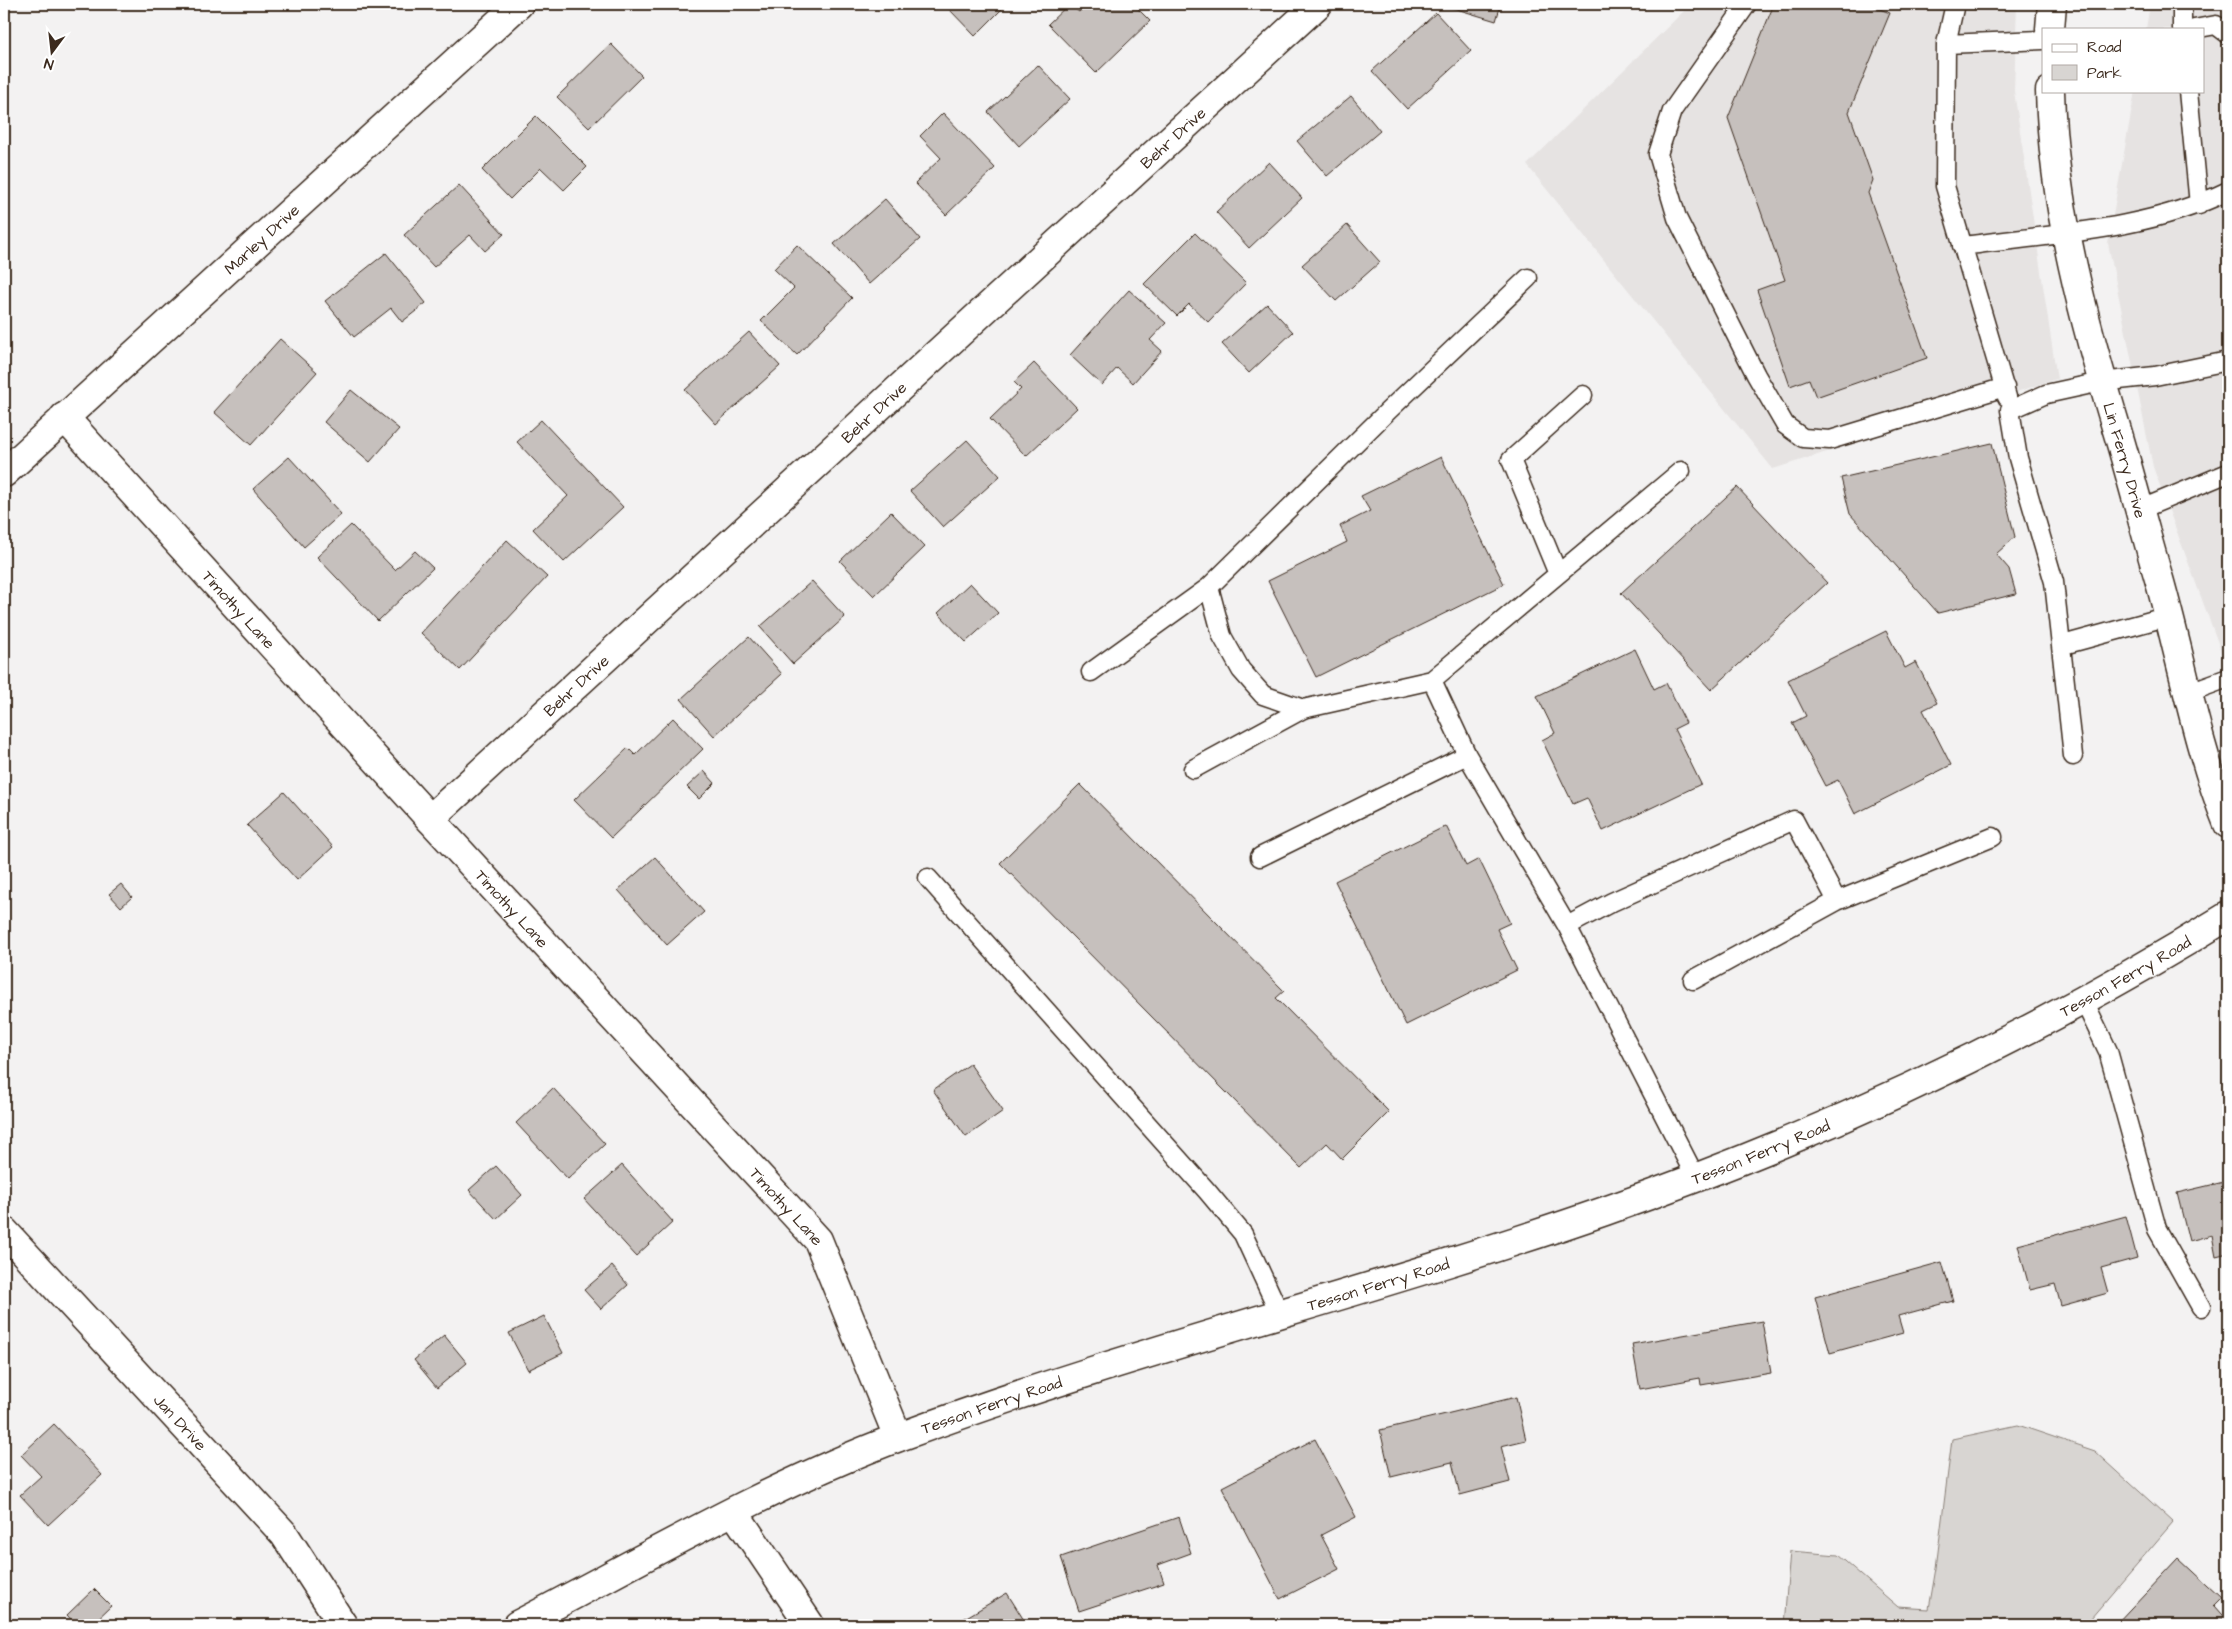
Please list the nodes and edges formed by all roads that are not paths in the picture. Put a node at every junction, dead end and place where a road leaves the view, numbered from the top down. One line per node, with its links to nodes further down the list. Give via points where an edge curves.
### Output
1 (519, 4): 25 (street, Marley Drive)
2 (1318, 4): 42 (street, Behr Drive)
3 (1747, 4): 22 (lane, via 1672,111 1658,154 1676,218 1785,425 1803,438 1830,440)
4 (1955, 4): 12 (lane)
5 (2052, 4): 7 (street)
6 (2182, 4): 8 (lane)
7 (2050, 28)
8 (2182, 28)
9 (2198, 28): 10 (lane, via 2216,24)
10 (2228, 34)
11 (2042, 40): 12 (lane)
12 (1946, 44): 18 (lane, via 1945,186)
13 (2050, 92): 17 (street, Lin Ferry Drive, via 2055,164)
14 (2188, 92): 16 (lane)
15 (2228, 191): 16 (lane)
16 (2199, 205): 17 (lane, via 2126,225)
17 (2067, 232): 18 (lane); 21 (street, Lin Ferry Drive)
18 (1962, 246): 22 (lane)
19 (1528, 278): 31 (lane)
20 (2228, 361): 21 (lane, via 2156,376)
21 (2101, 382): 24 (lane, via 2046,394); 29 (street, Lin Ferry Drive)
22 (2005, 387): 24 (lane)
23 (1583, 395): 30 (lane, via 1511,460)
24 (2010, 410): 33 (lane, via 2018,458 2054,582)
25 (64, 417): 27 (street, Marley Drive); 42 (street, Timothy Lane)
26 (1681, 471): 30 (lane)
27 (4, 473)
28 (2228, 474): 29 (lane)
29 (2139, 510): 32 (street, Lin Ferry Drive)
30 (1558, 574): 36 (lane)
31 (1209, 587): 34 (lane); 38 (lane, via 1222,636 1241,670 1263,695)
32 (2169, 616): 33 (lane); 37 (street, Lin Ferry Drive)
33 (2063, 645): 40 (lane)
34 (1091, 672)
35 (2228, 678): 37 (lane)
36 (1432, 680): 38 (lane); 39 (lane)
37 (2186, 693): 43 (street, Lin Ferry Drive)
38 (1302, 709): 41 (lane)
39 (1467, 755): 45 (lane); 49 (lane)
40 (2073, 756)
41 (1193, 769)
42 (430, 819): 56 (street, Timothy Lane, via 818,1240)
43 (2228, 824)
44 (1993, 837): 47 (lane)
45 (1260, 857)
46 (928, 878): 55 (lane, via 1243,1234)
47 (1837, 901): 49 (lane, via 1794,820 1612,902); 50 (lane)
48 (2228, 916): 51 (street, Tesson Ferry Road)
49 (1567, 926): 52 (lane)
50 (1693, 980)
51 (2083, 999): 52 (street, Tesson Ferry Road, via 1881,1101); 54 (lane, via 2108,1051 2158,1229)
52 (1696, 1178): 55 (street, Tesson Ferry Road, via 1593,1215)
53 (4, 1231): 58 (street, Jan Drive, via 284,1534)
54 (2201, 1306)
55 (1280, 1314): 56 (street, Tesson Ferry Road, via 1005,1399)
56 (898, 1437): 57 (street, Tesson Ferry Road, via 812,1473)
57 (734, 1512): 59 (street, Tesson Ferry Road); 60 (street)
58 (343, 1625)
59 (517, 1625)
60 (810, 1625)

